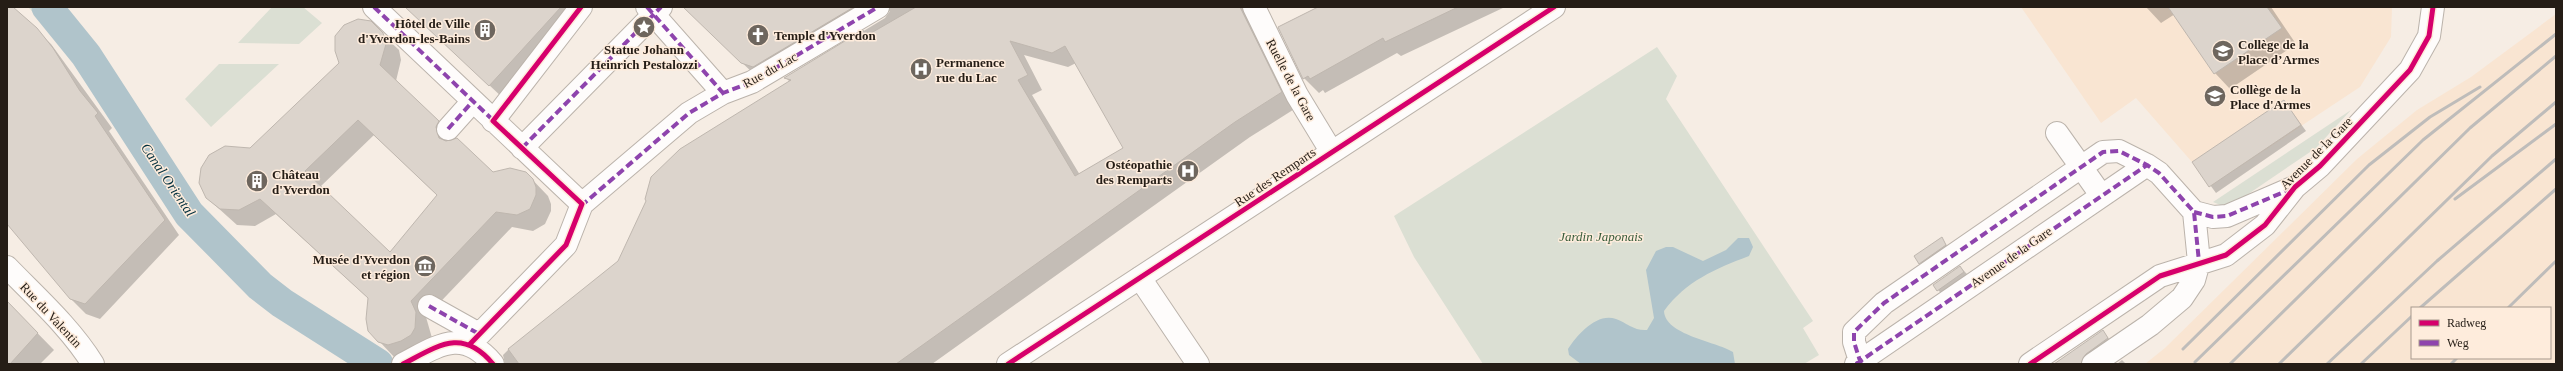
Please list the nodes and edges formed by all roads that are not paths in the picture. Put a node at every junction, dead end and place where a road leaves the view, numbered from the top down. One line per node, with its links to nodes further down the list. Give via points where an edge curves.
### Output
1 (374, 7): 9 (street)
2 (581, 7): 10 (street)
3 (878, 7): 8 (street, Rue du Lac, via 752,82)
4 (1254, 7): 14 (street, Ruelle de la Gare, via 1297,95)
5 (1554, 7): 14 (street, Rue des Remparts)
6 (2433, 7): 17 (street, Avenue de la Gare, via 2429,36 2410,70 2320,166)
7 (654, 10): 8 (street); 13 (street)
8 (723, 93): 19 (street, Rue du Lac, via 689,113)
9 (473, 102): 10 (street); 11 (street)
10 (493, 121): 13 (street)
11 (448, 129)
12 (2057, 133): 16 (street)
13 (522, 148): 19 (street)
14 (1331, 151): 23 (street, Rue des Remparts)
15 (2146, 165): 16 (street, via 2119,151 2103,152); 18 (street, Avenue de la Gare); 20 (street, via 2160,173)
16 (2081, 167): 18 (street); 27 (street, via 1884,303 1854,332)
17 (2295, 187): 20 (street, Avenue de la Gare, via 2227,216 2213,217); 21 (street, Avenue de la Gare, via 2265,225 2247,240 2226,255)
18 (2101, 195): 27 (street, Avenue de la Gare)
19 (582, 204): 25 (street, via 566,245)
20 (2194, 212): 21 (street)
21 (2199, 262): 32 (street, Avenue de la Gare, via 2160,276); 33 (street, via 2194,280 2182,298 2150,325)
22 (7, 267): 28 (street, Rue du Valentin, via 70,332)
23 (1140, 278): 30 (street, Rue des Remparts); 31 (street)
24 (430, 306): 25 (street)
25 (475, 339): 26 (street, via 449,342); 29 (street)
26 (412, 360)
27 (1859, 363)
28 (93, 364)
29 (493, 364)
30 (1008, 364)
31 (1198, 364)
32 (2030, 364)
33 (2093, 364)

